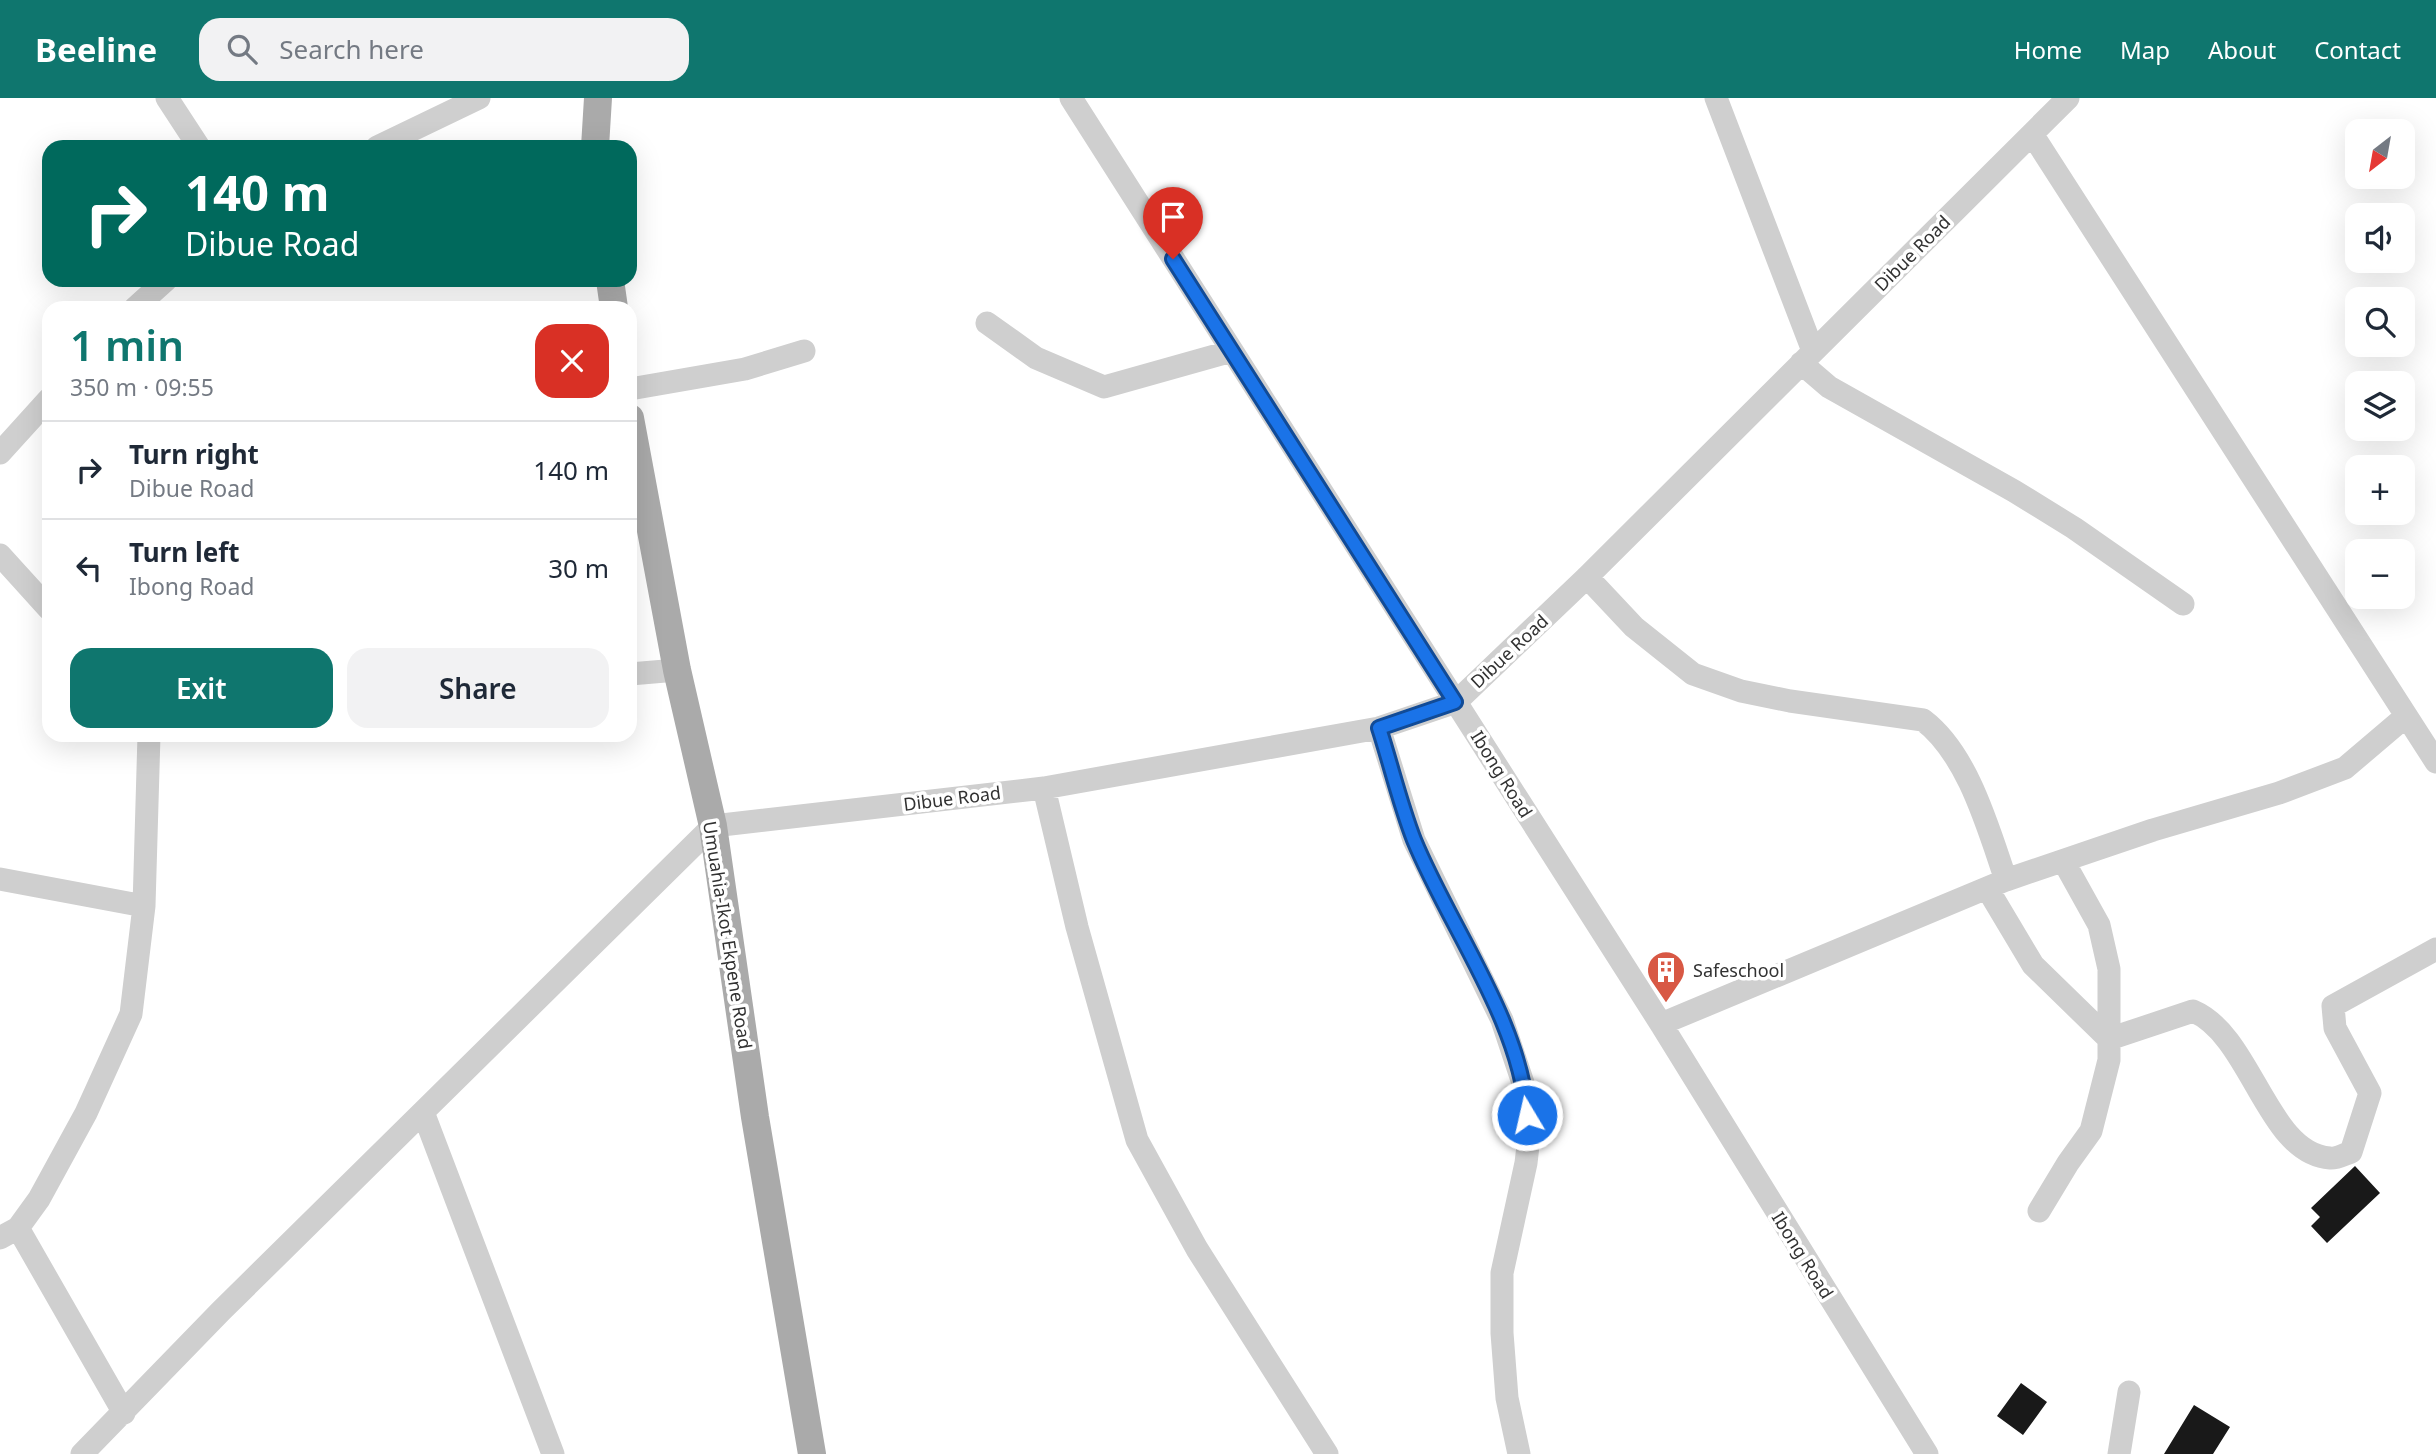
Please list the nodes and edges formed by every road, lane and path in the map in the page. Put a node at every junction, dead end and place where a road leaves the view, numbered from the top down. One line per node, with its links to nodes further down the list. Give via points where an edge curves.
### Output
1 (167, 98): 8 (street)
2 (479, 98): 9 (street)
3 (598, 98): 10 (main road)
4 (1070, 98): 15 (street, Ibong Road)
5 (1716, 98): 16 (street)
6 (2066, 99): 7 (street, Dibue Road)
7 (2032, 134): 16 (street, Dibue Road); 28 (street)
8 (194, 140)
9 (392, 140)
10 (595, 140)
11 (156, 287): 12 (street)
12 (142, 301)
13 (987, 323): 15 (street, via 1036,358 1104,387)
14 (804, 351): 17 (street, via 746,369)
15 (1232, 351): 27 (street, Ibong Road)
16 (1807, 357): 22 (street, Dibue Road); 24 (street, via 1829,387 2014,491)
17 (637, 388)
18 (42, 407): 19 (street)
19 (0, 453)
20 (637, 456): 25 (main road, Umuahia-Ikot Ekpene Road)
21 (0, 555): 23 (street)
22 (1587, 578): 27 (street, Dibue Road); 36 (street, via 1634,627 1693,674 1741,691 1790,701 1923,720 1955,756 1982,811)
23 (42, 601)
24 (2183, 604)
25 (677, 670): 26 (street); 33 (main road, Umuahia-Ikot Ekpene Road)
26 (637, 673)
27 (1455, 702): 29 (street, Dibue Road); 39 (street, Ibong Road)
28 (2405, 717): 31 (street); 34 (street, via 2345,768)
29 (1379, 728): 32 (street, Dibue Road); 50 (street, via 1414,840 1502,1020 1526,1092 1526,1163 1502,1272 1507,1398)
30 (149, 742): 37 (street)
31 (2432, 749)
32 (1044, 788): 33 (street, Dibue Road); 49 (street, via 1077,927 1137,1140 1198,1249)
33 (713, 826): 41 (street); 48 (main road, Umuahia-Ikot Ekpene Road, via 755,1117)
34 (2064, 862): 36 (street); 40 (street, via 2099,925 2109,969)
35 (0, 879): 37 (street)
36 (1996, 884): 39 (street); 40 (street, via 2033,965)
37 (144, 906): 43 (street, via 131,1014 86,1113 39,1199)
38 (2436, 949): 40 (street, via 2333,1006 2335,1028 2370,1093 2351,1152 2331,1158 2309,1152 2284,1132 2239,1055 2204,1016 2193,1011)
39 (1661, 1024): 51 (street, Ibong Road)
40 (2109, 1039): 42 (street, via 2109,1060 2091,1131)
41 (424, 1112): 45 (street); 47 (street)
42 (2039, 1211)
43 (9, 1233): 45 (street)
44 (2129, 1392): 52 (street)
45 (124, 1413): 46 (street)
46 (82, 1454)
47 (553, 1454)
48 (812, 1454)
49 (1327, 1454)
50 (1518, 1454)
51 (1927, 1454)
52 (2119, 1454)

